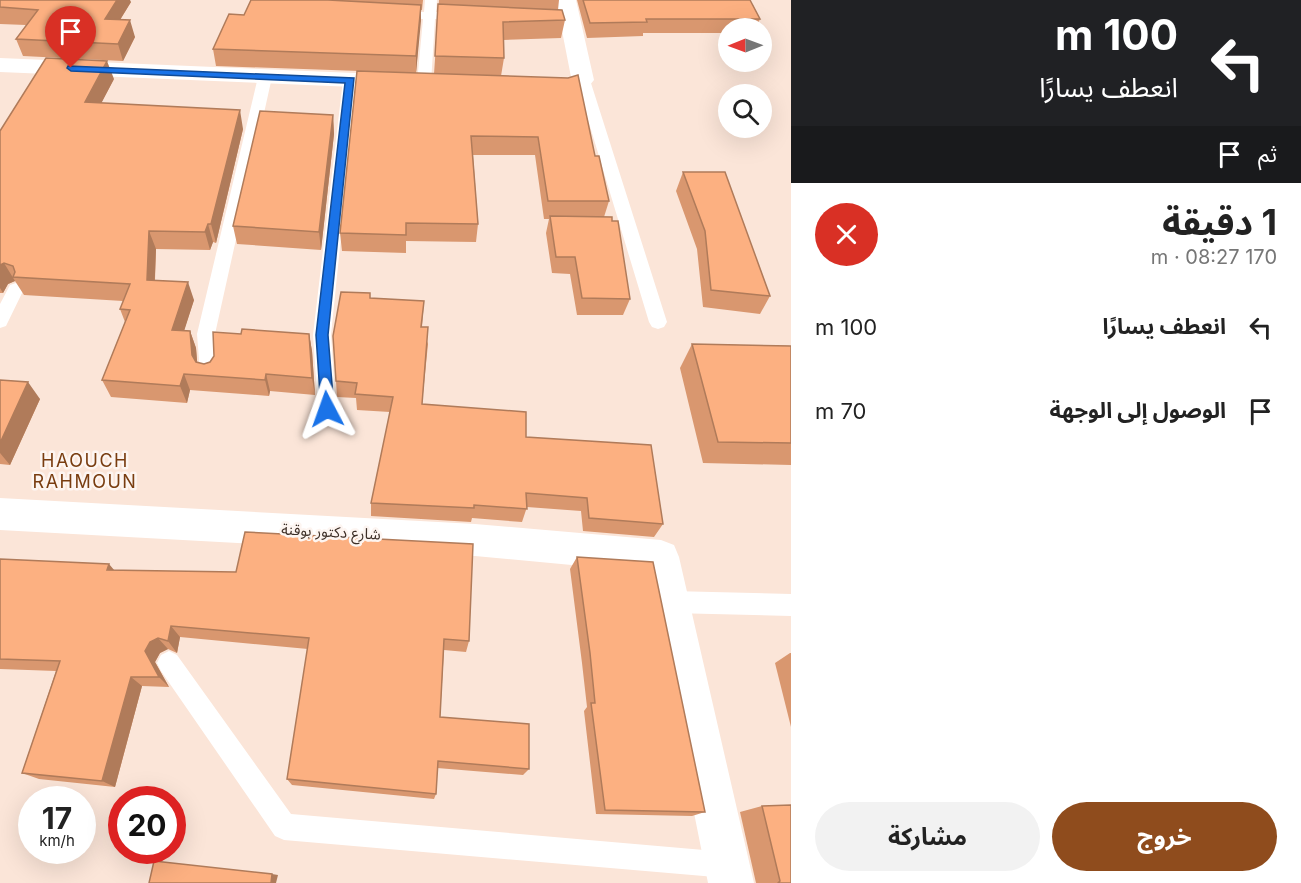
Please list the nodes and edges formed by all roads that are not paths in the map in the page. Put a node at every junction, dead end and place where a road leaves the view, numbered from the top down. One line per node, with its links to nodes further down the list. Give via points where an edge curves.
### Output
1 (431, 0): 4 (lane)
2 (566, 0): 9 (street, via 564,22)
3 (384, 14): 4 (lane)
4 (428, 15): 5 (lane); 10 (lane)
5 (475, 18)
6 (0, 65): 7 (street)
7 (265, 77): 8 (street); 18 (lane, via 206,334)
8 (350, 80): 10 (street); 19 (lane, via 322,335)
9 (583, 81): 12 (street, via 564,87); 14 (lane)
10 (424, 83): 11 (street)
11 (447, 83)
12 (517, 86)
13 (608, 227): 14 (lane)
14 (628, 227): 17 (lane)
15 (16, 288): 16 (lane)
16 (0, 321)
17 (658, 322)
18 (209, 372)
19 (327, 409)
20 (0, 514): 21 (street, شارع دكتور بوقنة, via 476,540 661,557)
21 (671, 603): 22 (lane); 24 (street)
22 (791, 605)
23 (169, 663): 24 (lane, via 284,827)
24 (729, 874)

